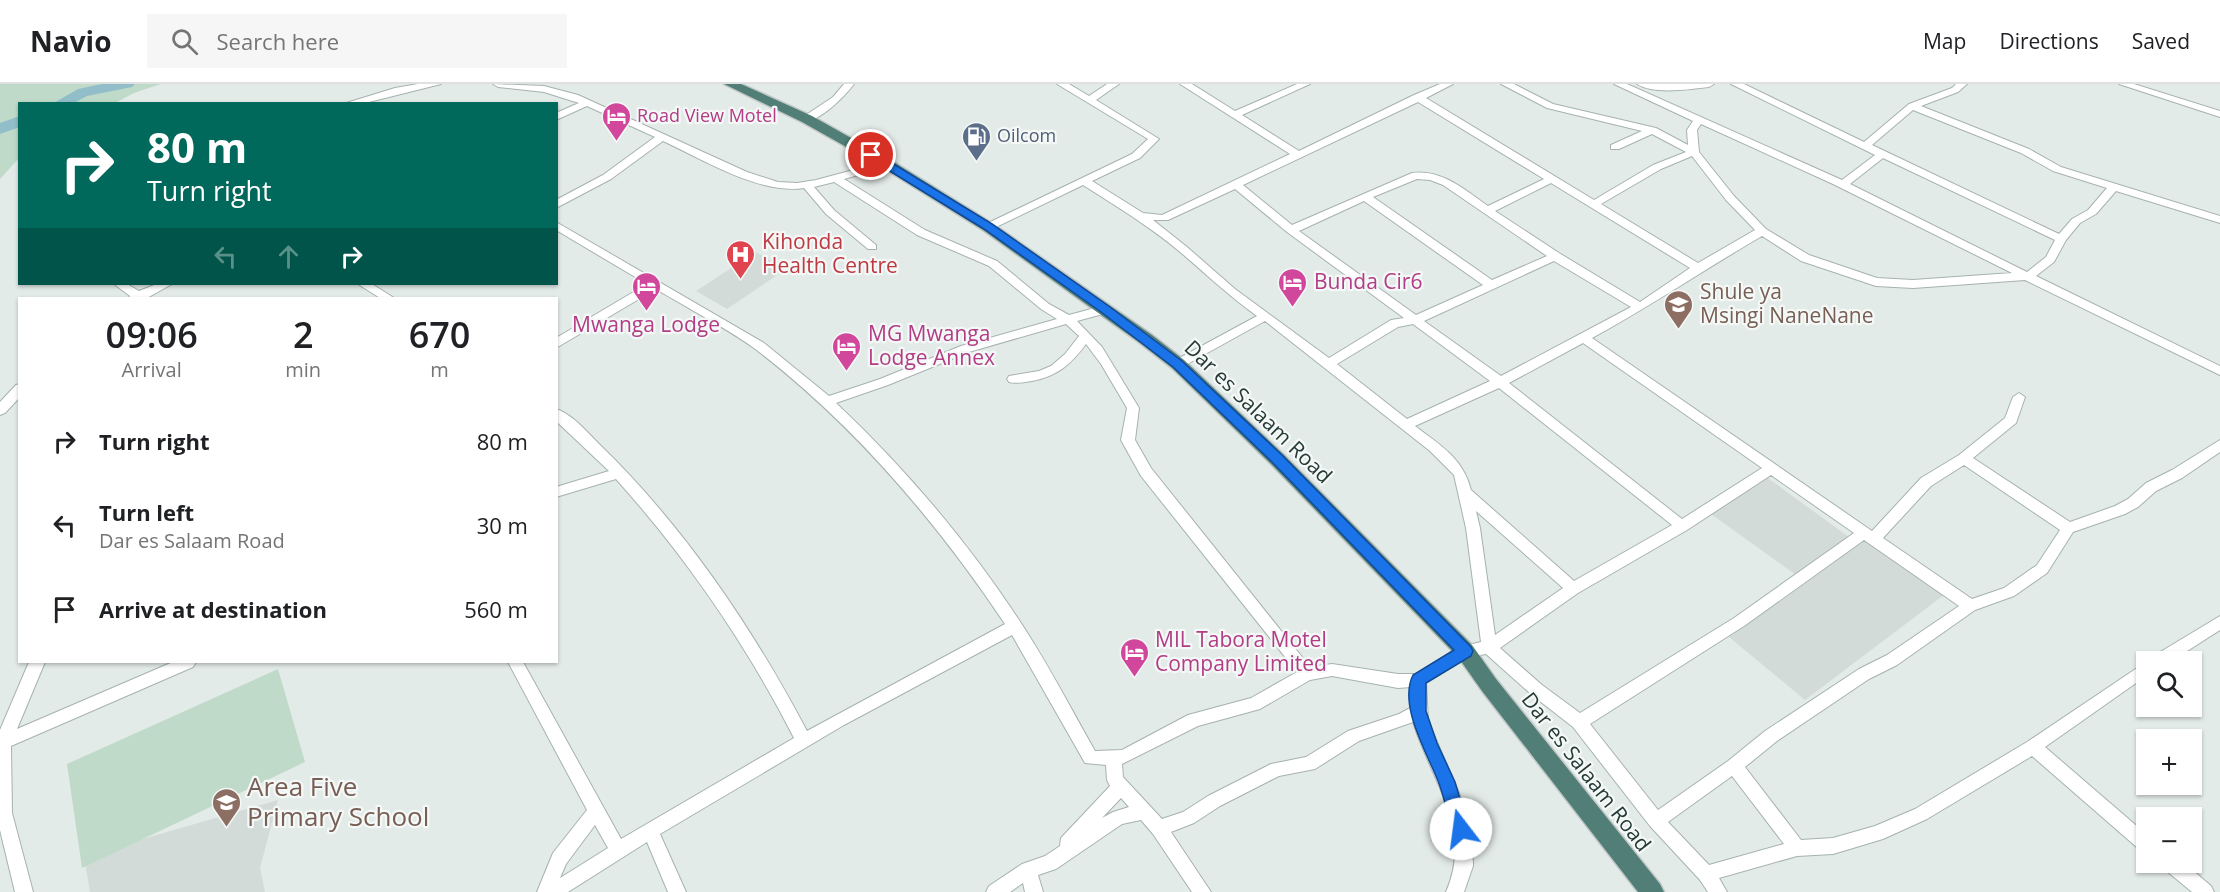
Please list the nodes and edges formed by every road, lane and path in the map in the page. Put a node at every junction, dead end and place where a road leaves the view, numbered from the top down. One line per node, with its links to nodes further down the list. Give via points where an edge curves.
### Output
1 (436, 84): 19 (street)
2 (498, 84): 20 (street, via 544,88)
3 (730, 84): 25 (highway, Dar es Salaam Road)
4 (849, 84): 25 (street, via 841,95)
5 (1062, 84): 18 (street)
6 (1114, 84): 18 (street)
7 (1185, 84): 23 (street)
8 (1305, 84): 23 (street)
9 (1448, 84): 17 (street)
10 (1506, 84): 27 (street, via 1550,106)
11 (1619, 84): 26 (street)
12 (1642, 84): 13 (street, via 1671,88)
13 (1709, 84)
14 (1736, 84): 29 (street)
15 (1962, 84): 21 (street)
16 (2124, 84): 22 (street)
17 (1417, 97): 32 (street); 35 (street)
18 (1090, 100): 37 (street, via 1154,139 1136,156)
19 (355, 102)
20 (588, 102): 24 (street); 28 (street)
21 (1912, 106): 29 (street); 41 (street, via 2025,151 2057,169)
22 (2220, 114)
23 (1235, 115): 32 (street)
24 (558, 116)
25 (807, 119): 34 (highway, Dar es Salaam Road)
26 (1699, 120): 31 (street, via 1692,130); 40 (street)
27 (1652, 130): 30 (street); 31 (street)
28 (663, 136): 39 (street, via 760,180 783,186); 43 (street, via 607,177)
29 (1865, 146): 33 (street)
30 (1615, 147)
31 (1694, 152): 44 (street, via 1657,167); 51 (street)
32 (1297, 154): 38 (street)
33 (1882, 154): 40 (street); 52 (street)
34 (887, 164): 36 (street); 49 (highway, Dar es Salaam Road)
35 (1553, 178): 44 (street); 45 (street)
36 (837, 179): 39 (street); 68 (street, via 935,240 1002,269 1043,305)
37 (1084, 181): 46 (street); 49 (street)
38 (1235, 183): 46 (street, via 1164,218); 50 (street)
39 (807, 185): 53 (street, via 830,212)
40 (1842, 185): 56 (street)
41 (2113, 188): 47 (street); 52 (street)
42 (1366, 197): 45 (street, via 1406,178 1430,175); 50 (street); 61 (street)
43 (558, 204)
44 (1594, 204): 55 (street)
45 (1488, 210): 54 (street)
46 (1141, 216): 67 (street, via 1231,292)
47 (2220, 219)
48 (558, 226): 57 (street)
49 (988, 227): 66 (highway, Dar es Salaam Road)
50 (1291, 230): 69 (street)
51 (1762, 231): 55 (street); 56 (street, via 1805,258 1876,282 1913,285)
52 (2061, 239): 56 (street, via 2050,259)
53 (872, 247)
54 (1555, 256): 61 (street); 65 (street)
55 (1698, 268): 65 (street)
56 (2029, 276): 75 (street)
57 (656, 284): 72 (street); 80 (street, via 760,346)
58 (121, 285): 62 (street)
59 (164, 285): 63 (street)
60 (366, 285): 64 (street)
61 (1491, 285): 69 (street)
62 (137, 297)
63 (140, 297)
64 (385, 297)
65 (1640, 307): 71 (street)
66 (1106, 309): 68 (street); 74 (highway, Dar es Salaam Road)
67 (1266, 316): 73 (street); 74 (street)
68 (1068, 320): 70 (street); 80 (street, via 965,349)
69 (1416, 320): 73 (street, via 1395,323); 77 (street)
70 (1085, 336): 76 (street, via 1053,372); 103 (street, via 1107,361 1133,408 1128,440 1146,472)
71 (1583, 337): 77 (street); 86 (street)
72 (558, 343)
73 (1328, 363): 83 (street)
74 (1178, 364): 98 (highway, Dar es Salaam Road)
75 (2220, 371)
76 (1013, 379)
77 (1500, 382): 83 (street); 90 (street)
78 (17, 395): 81 (street)
79 (2019, 397): 85 (street, via 2011,420)
80 (827, 401): 96 (street, via 927,506)
81 (0, 410)
82 (558, 415): 87 (street)
83 (1405, 425): 89 (street, via 1453,465)
84 (2220, 446): 91 (street, via 2151,487 2133,503)
85 (1964, 458): 91 (street); 92 (street, via 1926,482)
86 (1770, 469): 90 (street); 92 (street)
87 (619, 473): 88 (street); 108 (street, via 731,614 778,689)
88 (558, 491)
89 (1466, 494): 93 (street); 97 (street)
90 (1682, 526): 93 (street)
91 (2068, 528): 94 (street, via 2043,569 2009,592)
92 (1870, 535): 94 (street); 107 (street)
93 (1573, 589): 97 (street)
94 (1970, 606): 112 (street, via 1772,736)
95 (2220, 622): 99 (street)
96 (1015, 626): 108 (street); 111 (street, via 1091,758)
97 (1490, 647): 98 (street); 107 (street)
98 (1465, 651): 105 (street); 135 (highway, Dar es Salaam Road)
99 (2174, 651)
100 (38, 663): 109 (street)
101 (186, 663): 109 (street)
102 (516, 663): 114 (street)
103 (1307, 674): 105 (street, via 1332,670 1398,681); 111 (street, via 1255,704 1194,720 1124,758)
104 (2136, 675): 110 (street)
105 (1418, 680): 106 (street)
106 (1418, 711): 118 (street, via 1353,736 1309,764 1277,770 1188,818); 134 (street, via 1458,815 1463,869)
107 (1579, 722): 117 (street)
108 (804, 741): 119 (street)
109 (3, 742): 116 (street)
110 (2033, 747): 120 (street); 121 (street, via 1898,825 1833,846)
111 (1113, 758): 113 (street, via 1114,780)
112 (1734, 766): 117 (street); 121 (street)
113 (1120, 787): 115 (street); 123 (street)
114 (596, 811): 122 (street); 128 (street, via 559,859)
115 (1143, 812): 118 (street); 123 (street, via 1119,818 1095,831)
116 (2, 814): 127 (street)
117 (1656, 821): 126 (street)
118 (1159, 828): 133 (street)
119 (650, 831): 122 (street); 130 (street)
120 (2136, 835)
121 (1797, 848): 126 (street)
122 (618, 850): 129 (street)
123 (1050, 863): 124 (street)
124 (1028, 870): 131 (street); 132 (street)
125 (2182, 873): 137 (street)
126 (1706, 874): 136 (street)
127 (24, 892)
128 (546, 892)
129 (554, 892)
130 (677, 892)
131 (995, 892)
132 (1034, 892)
133 (1202, 892)
134 (1455, 892)
135 (1652, 892)
136 (1718, 892)
137 (2205, 892)

